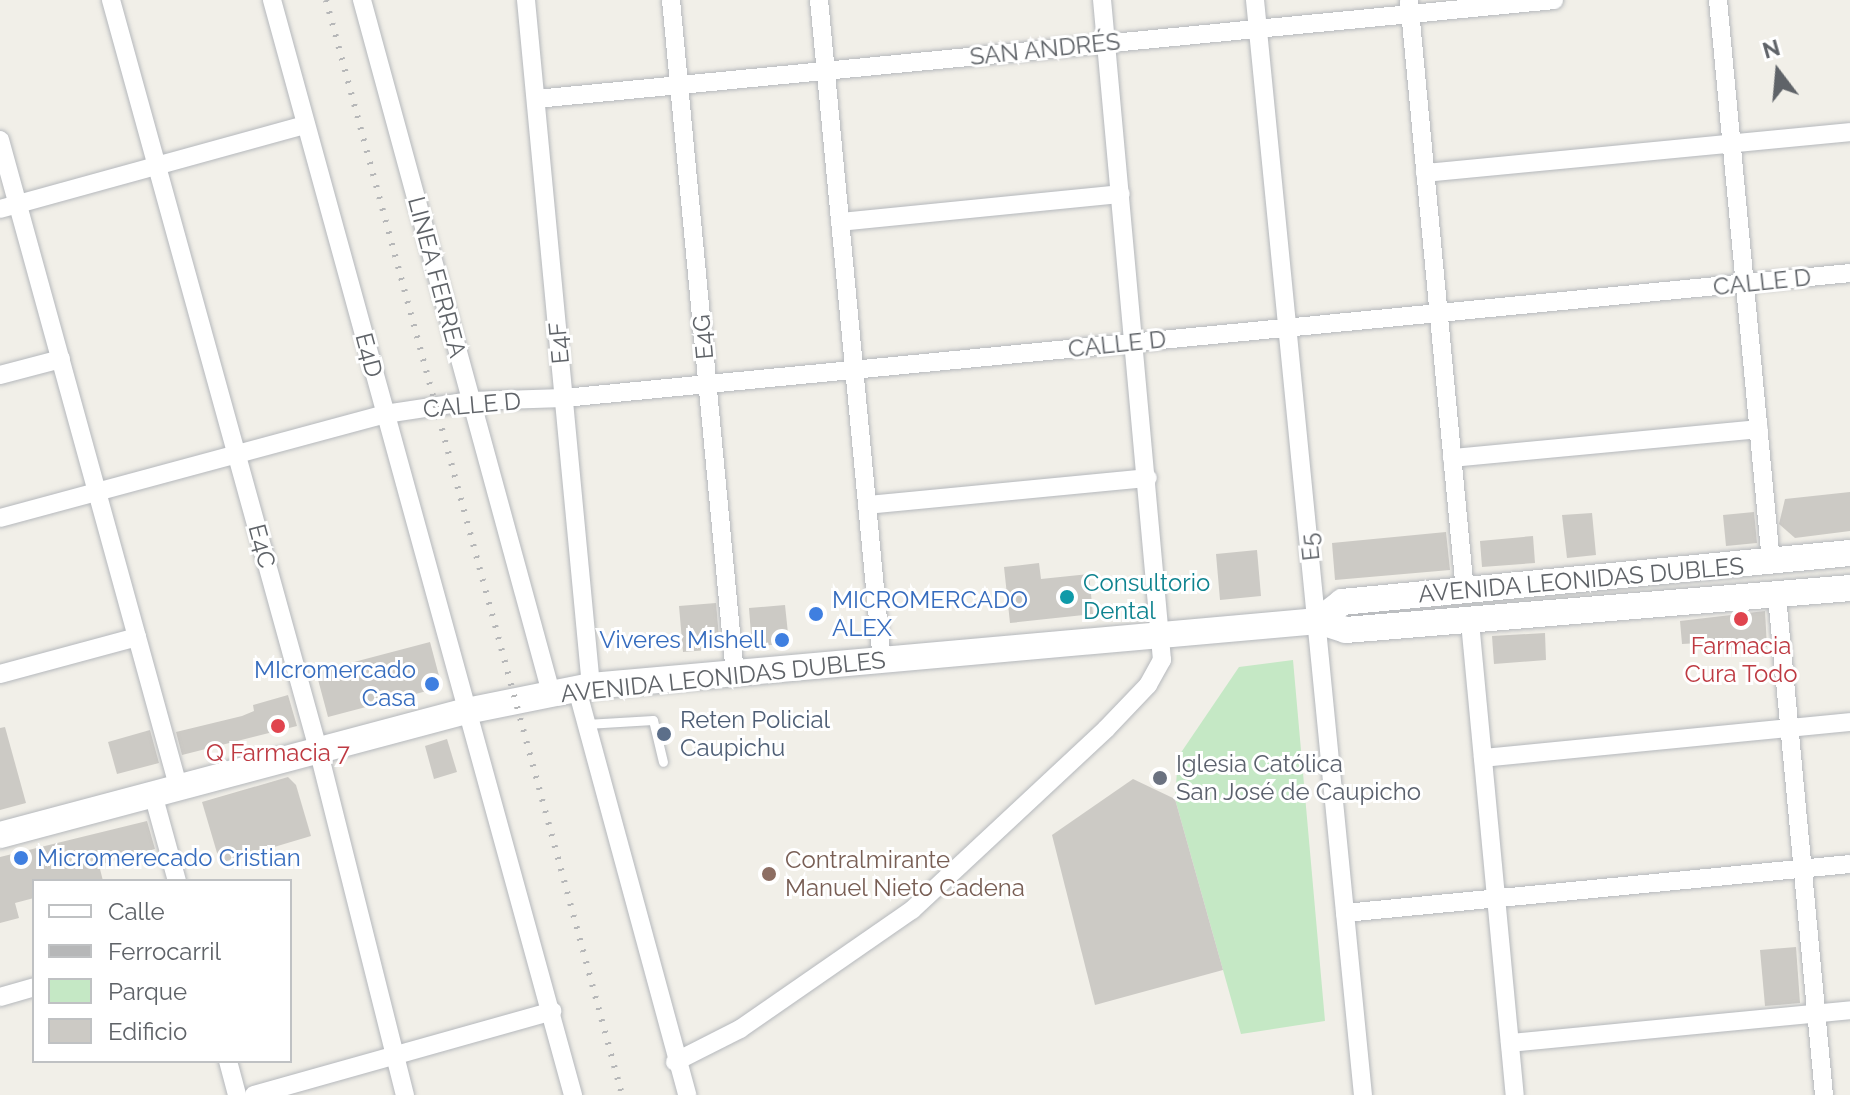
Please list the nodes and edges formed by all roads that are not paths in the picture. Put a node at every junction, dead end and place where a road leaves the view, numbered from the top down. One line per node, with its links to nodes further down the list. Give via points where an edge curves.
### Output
1 (111, 0): 21 (street, E4C)
2 (272, 0): 17 (street, E4D)
3 (362, 0): 36 (street, LINEA FERREA)
4 (526, 0): 16 (street, E4F)
5 (671, 0): 15 (street, E4G)
6 (819, 0): 14 (street)
7 (1102, 0): 13 (street)
8 (1255, 0): 12 (street, E5)
9 (1554, 0): 11 (street, SAN ANDRÉS)
10 (1718, 0): 20 (street)
11 (1409, 7): 12 (street, SAN ANDRÉS); 22 (street)
12 (1258, 29): 13 (street, SAN ANDRÉS); 29 (street, E5)
13 (1106, 43): 14 (street, SAN ANDRÉS); 23 (street)
14 (826, 71): 15 (street, SAN ANDRÉS); 25 (street)
15 (679, 85): 16 (street, SAN ANDRÉS); 34 (street, E4G)
16 (536, 99): 35 (street, E4F)
17 (306, 125): 21 (street); 37 (street, E4D)
18 (1850, 132): 20 (street)
19 (0, 140): 24 (street)
20 (1732, 143): 22 (street); 27 (street)
21 (157, 166): 24 (street); 39 (street, E4C)
22 (1425, 173): 28 (street)
23 (1121, 194): 25 (street); 30 (street)
24 (9, 207): 31 (street)
25 (840, 222): 32 (street)
26 (1850, 273): 27 (street, CALLE D)
27 (1745, 283): 28 (street, CALLE D); 38 (street)
28 (1438, 313): 29 (street, CALLE D); 40 (street)
29 (1286, 328): 30 (street, CALLE D); 50 (street, E5)
30 (1135, 342): 32 (street, CALLE D); 41 (street)
31 (61, 359): 33 (street); 42 (street)
32 (855, 370): 34 (street, CALLE D); 43 (street)
33 (0, 375)
34 (707, 384): 35 (street, CALLE D); 56 (street, E4G)
35 (564, 398): 36 (street, CALLE D); 57 (street, E4F)
36 (471, 401): 37 (street, CALLE D); 57 (street, LINEA FERREA)
37 (385, 414): 39 (street, CALLE D); 58 (street, E4D)
38 (1759, 429): 40 (street); 46 (street)
39 (236, 453): 42 (street, CALLE D); 62 (street, E4C)
40 (1452, 458): 48 (street)
41 (1148, 478): 43 (street); 52 (street)
42 (97, 492): 44 (street, CALLE D); 53 (street)
43 (867, 505): 54 (street)
44 (0, 518)
45 (1850, 553): 46 (main road, AVENIDA LEONIDAS DUBLES)
46 (1771, 562): 48 (main road, AVENIDA LEONIDAS DUBLES)
47 (1850, 588): 49 (main road, AVENIDA LEONIDAS DUBLES)
48 (1465, 591): 50 (main road, AVENIDA LEONIDAS DUBLES, via 1342,602)
49 (1777, 596): 51 (main road, AVENIDA LEONIDAS DUBLES); 61 (street)
50 (1318, 621): 51 (main road, AVENIDA LEONIDAS DUBLES, via 1346,630); 52 (main road, AVENIDA LEONIDAS DUBLES); 71 (street, E5)
51 (1470, 622): 63 (street)
52 (1162, 635): 54 (main road, AVENIDA LEONIDAS DUBLES); 79 (street, via 1162,660 1148,685 912,910 740,1029)
53 (137, 637): 55 (street); 65 (street)
54 (882, 662): 56 (main road, AVENIDA LEONIDAS DUBLES)
55 (0, 674)
56 (735, 674): 57 (main road, AVENIDA LEONIDAS DUBLES)
57 (573, 690): 58 (main road, AVENIDA LEONIDAS DUBLES); 60 (street, E4F)
58 (467, 711): 62 (main road, AVENIDA LEONIDAS DUBLES); 75 (street, E4D)
59 (1850, 722): 61 (street)
60 (586, 724): 64 (lane, via 653,720); 79 (street, E4F)
61 (1789, 728): 63 (street); 68 (street)
62 (318, 749): 65 (main road, AVENIDA LEONIDAS DUBLES); 78 (street, E4C)
63 (1483, 758): 70 (street)
64 (663, 762)
65 (166, 790): 66 (main road, AVENIDA LEONIDAS DUBLES); 69 (street)
66 (0, 835)
67 (1850, 864): 68 (street)
68 (1803, 869): 70 (street); 76 (street)
69 (177, 879)
70 (1496, 899): 71 (street); 77 (street)
71 (1345, 913): 86 (street, E5)
72 (32, 988): 73 (street)
73 (0, 997)
74 (1850, 1010): 76 (street)
75 (552, 1011): 78 (street); 84 (street, E4D)
76 (1816, 1014): 77 (street); 88 (street)
77 (1510, 1043): 87 (street)
78 (395, 1056): 82 (street); 83 (street, E4C)
79 (675, 1062): 85 (street, E4F)
80 (229, 1063): 81 (street)
81 (237, 1095)
82 (254, 1095)
83 (405, 1095)
84 (573, 1095)
85 (687, 1095)
86 (1363, 1095)
87 (1515, 1095)
88 (1824, 1095)

